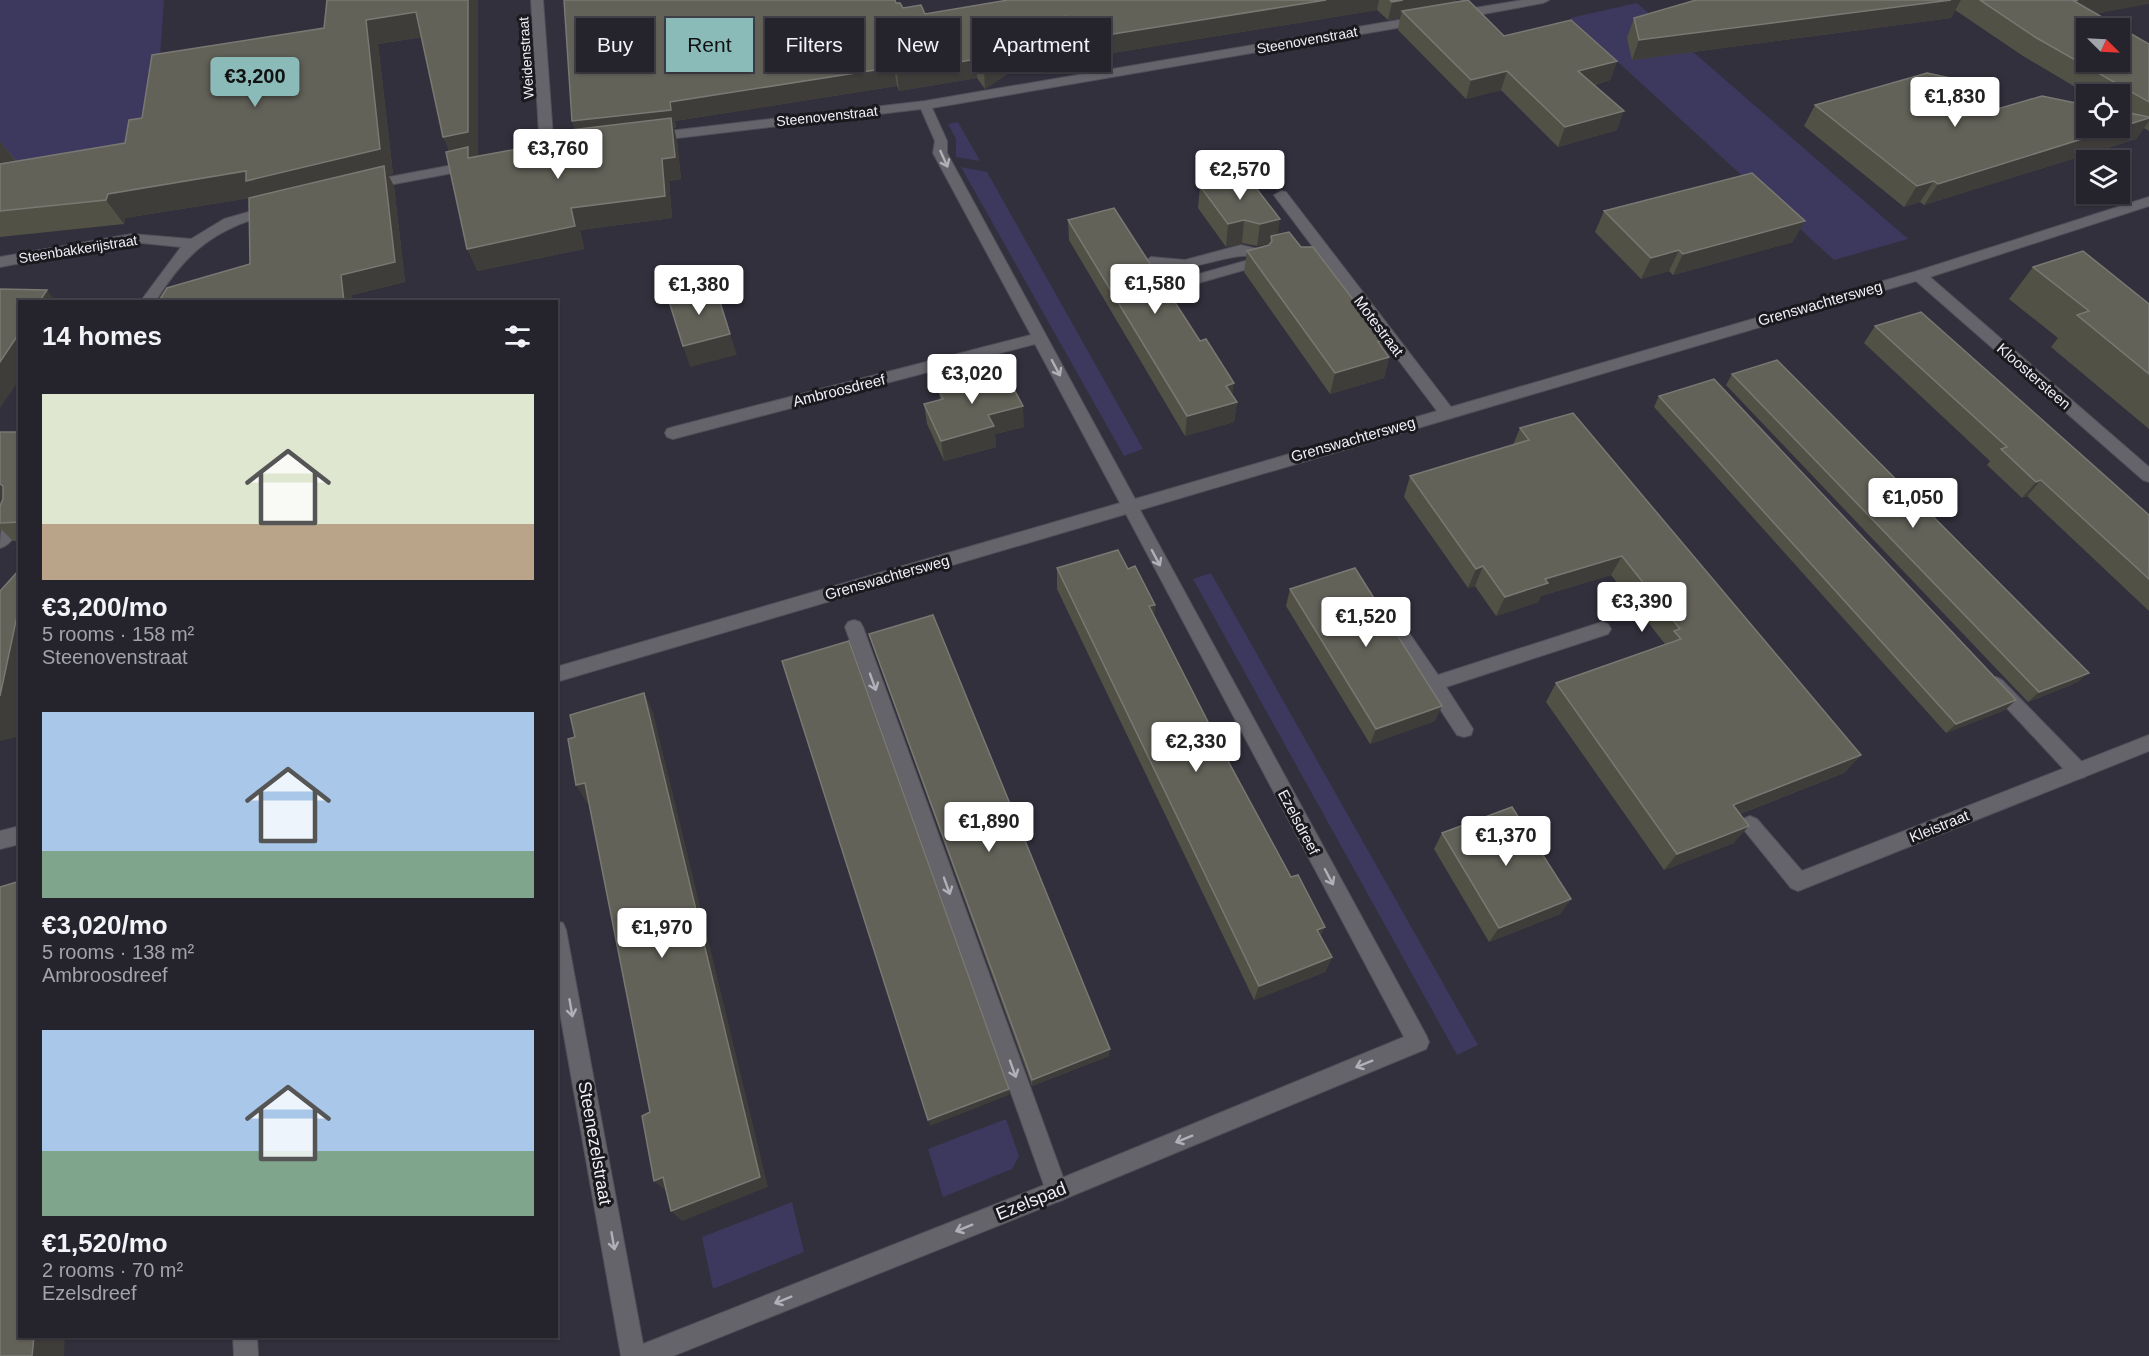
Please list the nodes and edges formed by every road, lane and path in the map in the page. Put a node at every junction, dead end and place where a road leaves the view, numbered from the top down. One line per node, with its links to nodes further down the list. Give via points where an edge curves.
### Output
1 (537, 0): 5 (street, Weidenstraat)
2 (1542, 0): 3 (street, Steenovenstraat)
3 (925, 105): 4 (street, Steenovenstraat); 17 (street, one-way to 17, via 940,141 940,153)
4 (640, 138)
5 (547, 151)
6 (490, 162): 7 (street)
7 (353, 189)
8 (1281, 195): 18 (street, Motestraat, via 1309,240)
9 (2149, 201): 14 (street, Grenswachtersweg)
10 (288, 205): 11 (street, via 245,216)
11 (191, 243): 12 (street, Steenbakkerijstraat, via 132,238); 16 (street, via 171,264)
12 (0, 262)
13 (1151, 262): 15 (street, via 1185,265 1241,249 1263,252 1260,261 1190,281)
14 (1919, 275): 18 (street, Grenswachtersweg); 20 (street, Kloostersteen)
15 (1166, 295)
16 (148, 300)
17 (1040, 338): 19 (street, Ambroosdreef); 21 (street, one-way to 21)
18 (1446, 412): 21 (street, Grenswachtersweg)
19 (674, 433)
20 (2149, 476)
21 (1128, 506): 27 (street, Grenswachtersweg); 37 (street, Ezelsdreef, one-way to 37)
22 (18, 514): 23 (street)
23 (0, 542)
24 (854, 627): 38 (street, one-way to 38)
25 (1397, 629): 29 (street)
26 (1602, 629): 29 (street)
27 (558, 674)
28 (1987, 675): 32 (street)
29 (1432, 684): 30 (street)
30 (1464, 729)
31 (2149, 742): 32 (street, Kleistraat)
32 (2078, 771): 33 (street, Kleistraat, via 1798,882)
33 (1750, 825)
34 (18, 836): 35 (street)
35 (0, 840)
36 (558, 941): 41 (street, Steenezelstraat, one-way to 41)
37 (1418, 1042): 38 (street, Ezelspad, one-way to 38)
38 (1057, 1191): 42 (street, Ezelspad, one-way to 42)
39 (245, 1338): 40 (street)
40 (246, 1356)
41 (633, 1356)
42 (643, 1356)

